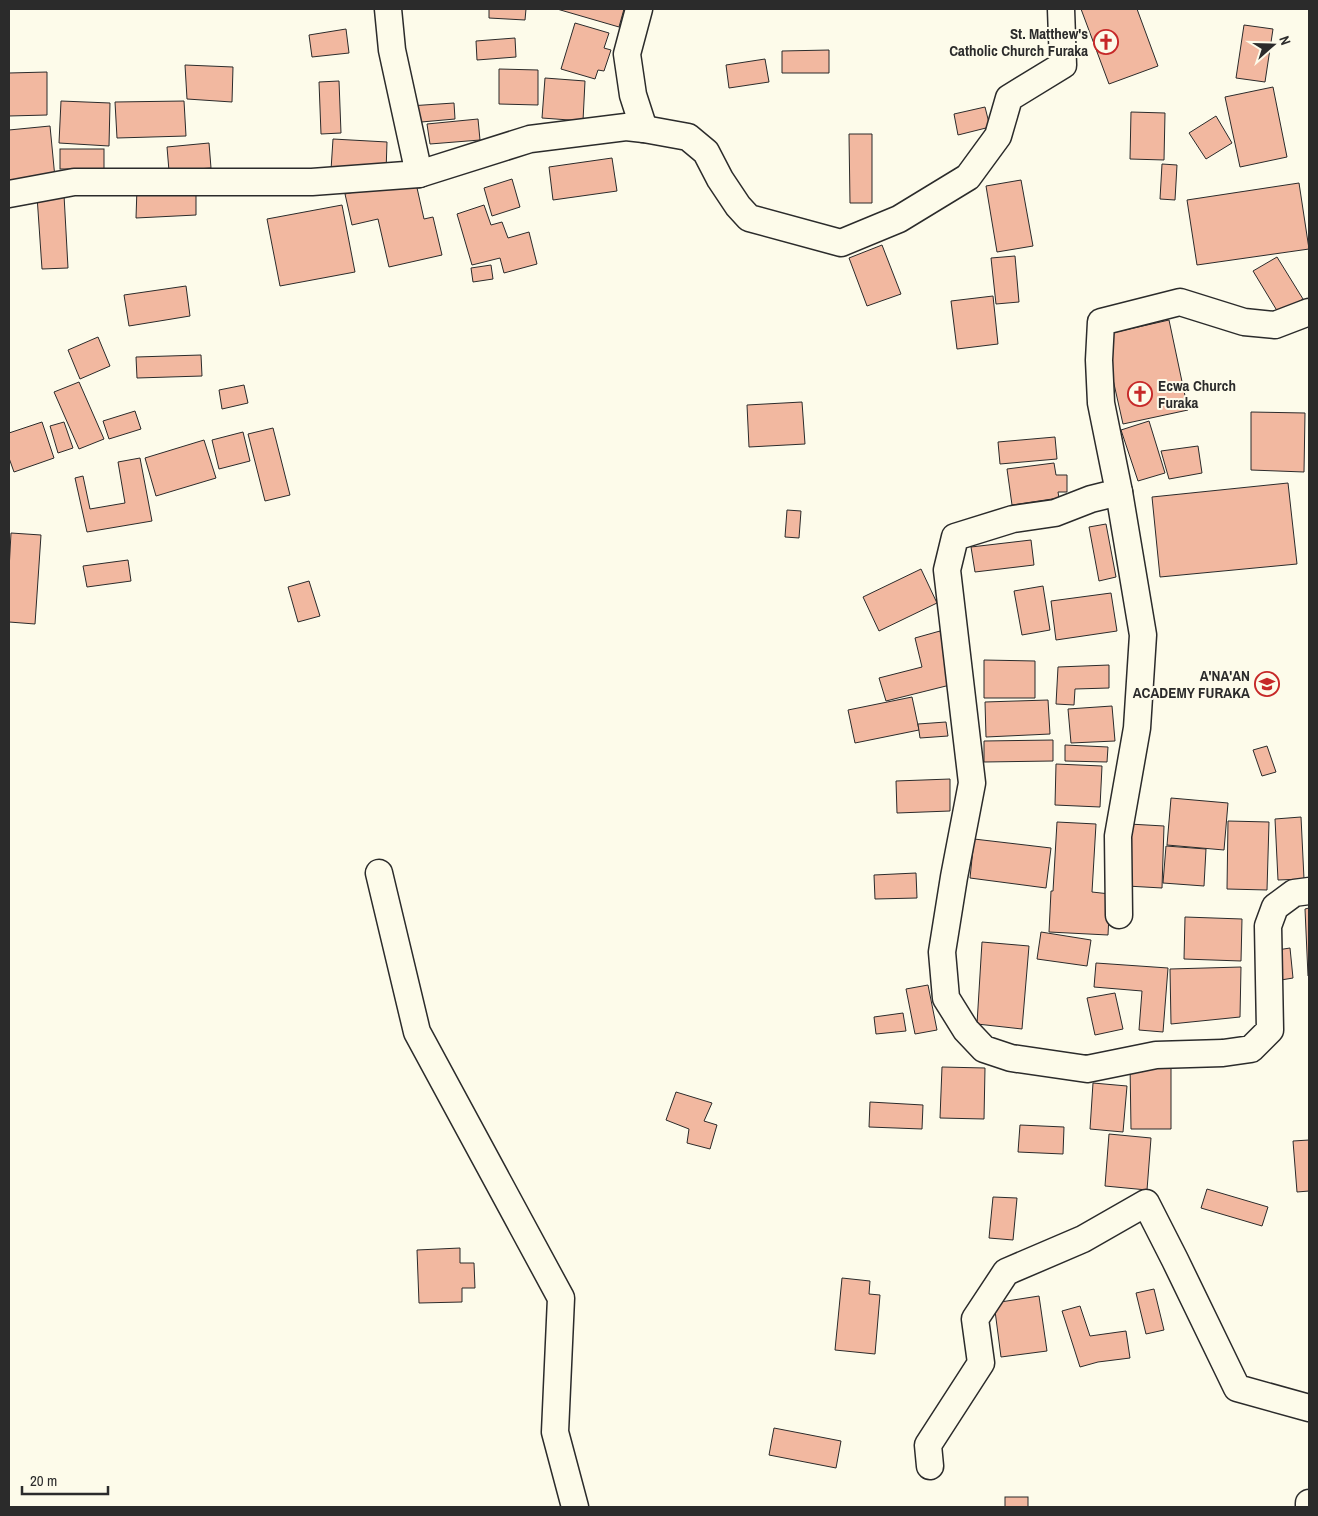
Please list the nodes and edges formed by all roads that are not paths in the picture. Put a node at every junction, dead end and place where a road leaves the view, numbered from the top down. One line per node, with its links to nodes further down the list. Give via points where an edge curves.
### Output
1 (388, 9): 5 (street, via 392,50)
2 (639, 9): 4 (street, via 627,54 633,95)
3 (1061, 9): 4 (street, via 1063,65 1009,98 998,136 968,177 899,219 840,243 749,218 720,179 706,152 688,137)
4 (644, 130): 5 (street, via 626,127 530,139)
5 (418, 174): 6 (street, via 312,182 74,182)
6 (9, 194)
7 (1309, 312): 8 (street, via 1275,325 1244,322 1180,302 1101,322 1101,403)
8 (1119, 492): 10 (street, via 1055,513 1013,519 955,537 947,570 972,782 942,952 946,998 966,1030 984,1049 1011,1058 1086,1069 1156,1055 1251,1049 1270,1030 1268,926 1275,907 1294,893); 11 (street, via 1143,635 1137,728 1118,836)
9 (379, 873): 15 (street, via 417,1032 561,1298 555,1432)
10 (1309, 891)
11 (1119, 915)
12 (1309, 1408): 13 (street, via 1237,1388 1146,1203 1083,1239 1006,1272 975,1319 981,1363 928,1445)
13 (930, 1466)
14 (1309, 1503): 16 (street)
15 (575, 1507)
16 (1309, 1507)

